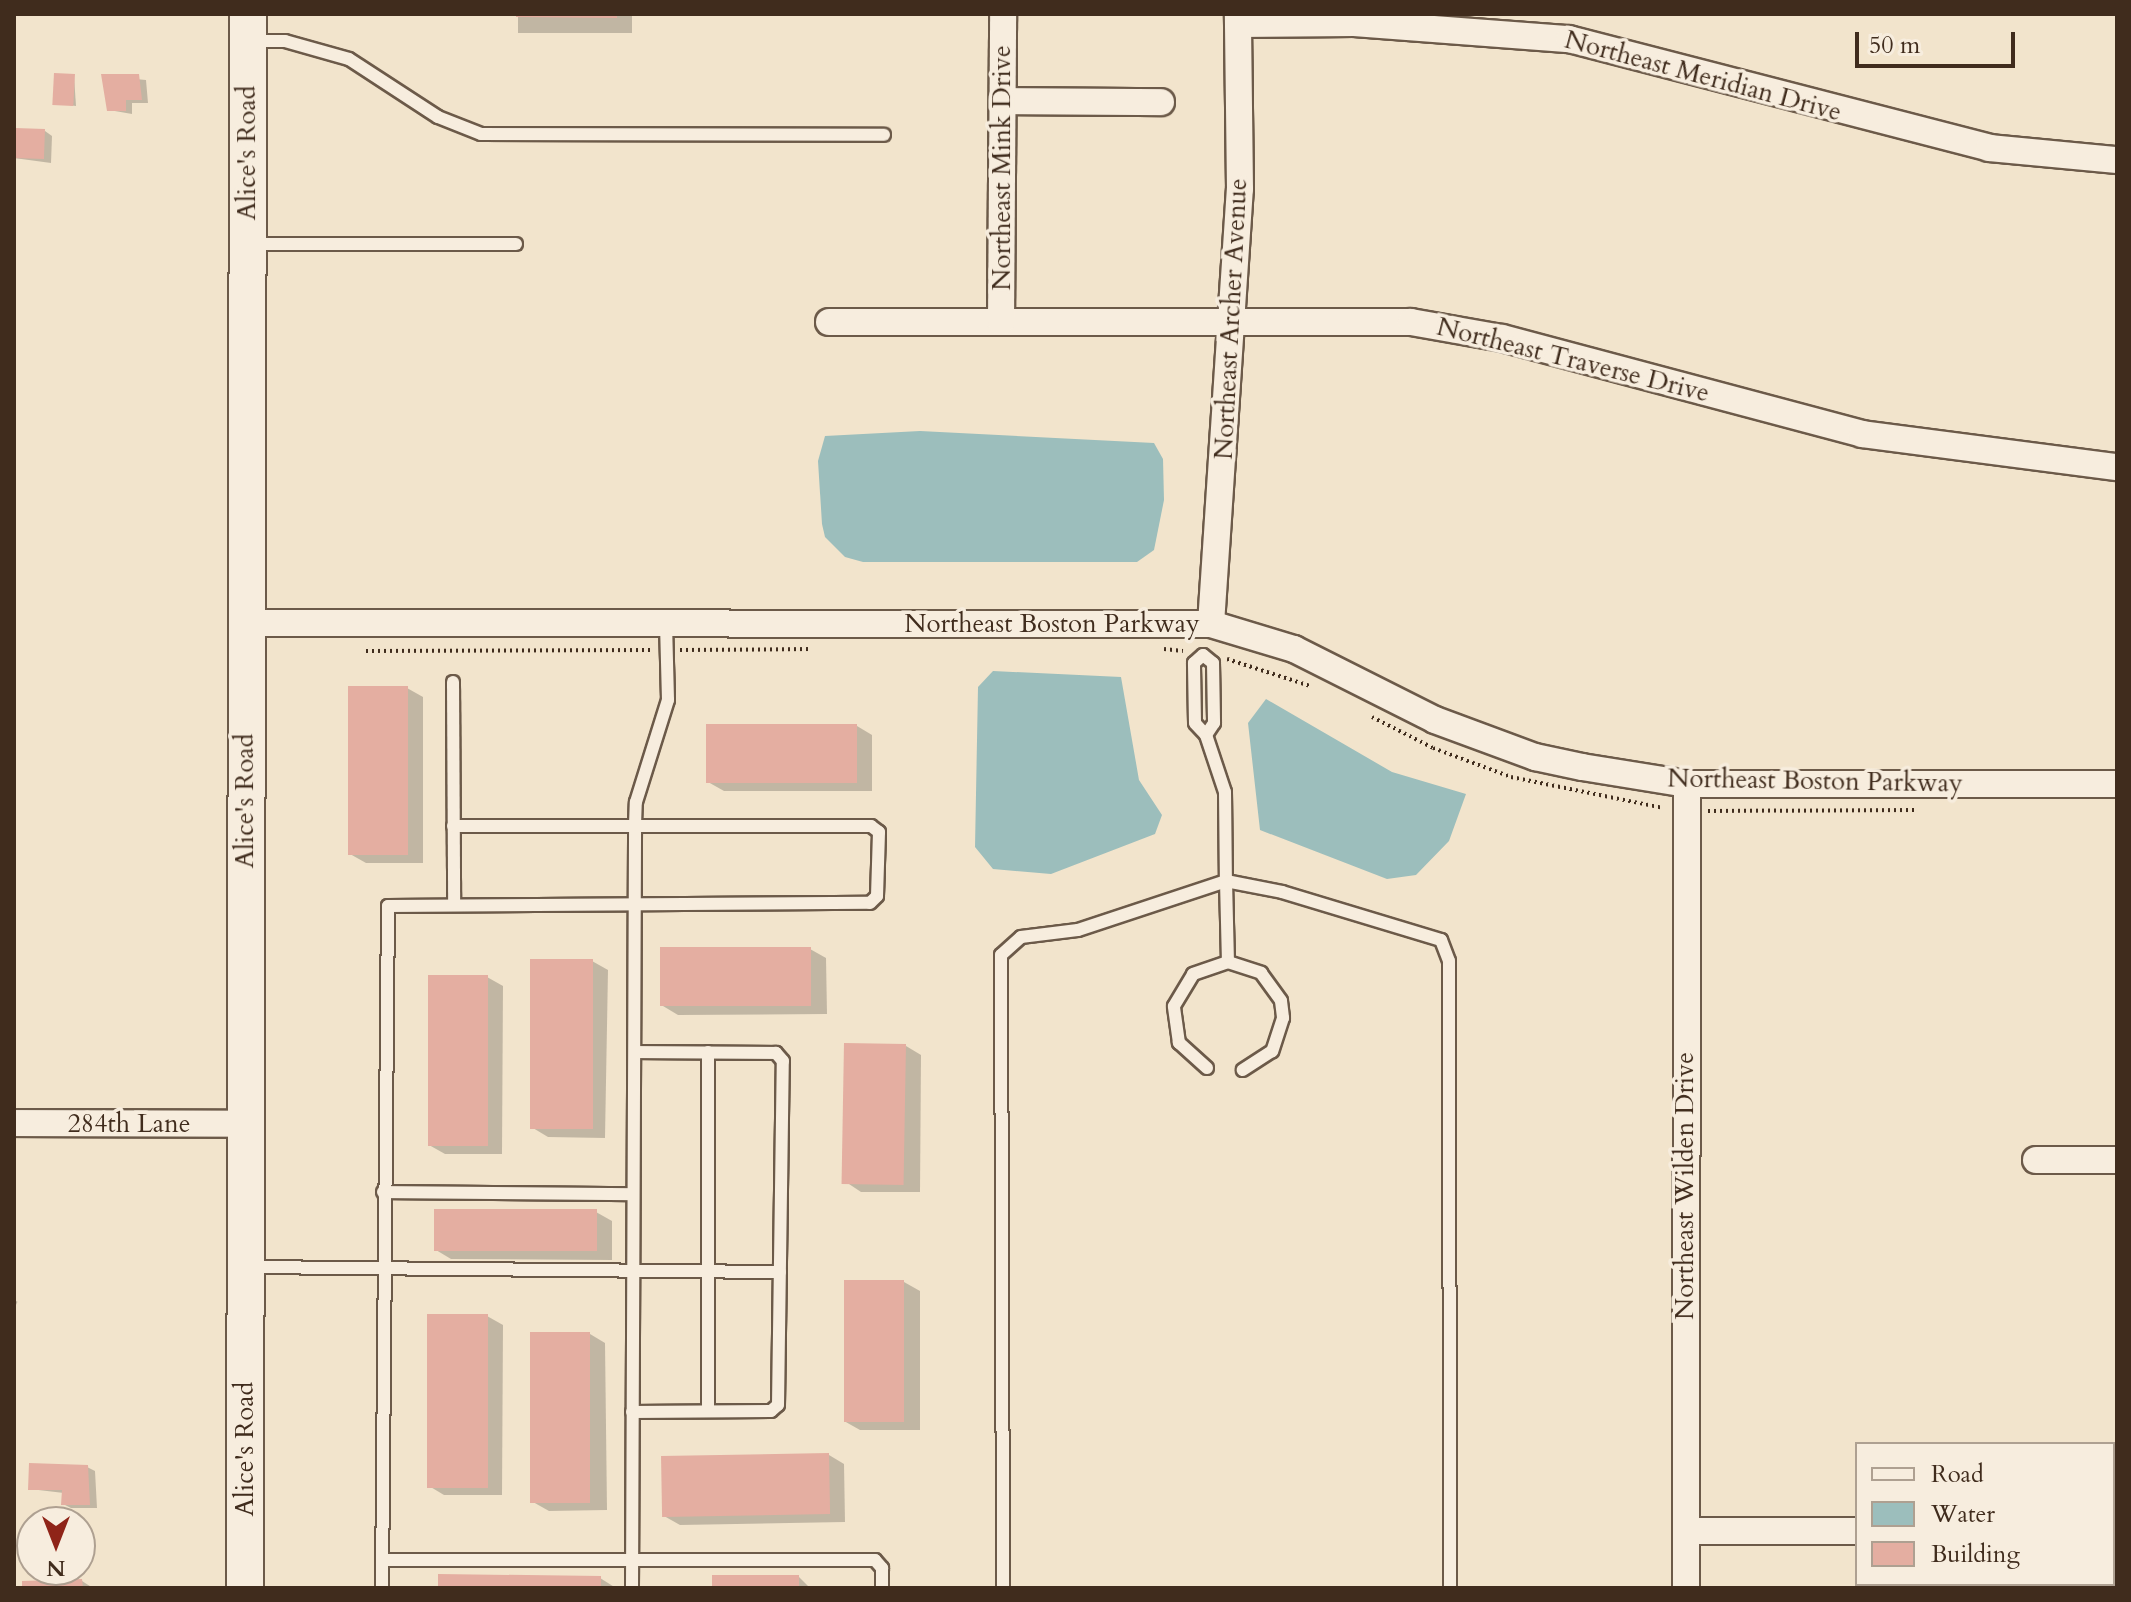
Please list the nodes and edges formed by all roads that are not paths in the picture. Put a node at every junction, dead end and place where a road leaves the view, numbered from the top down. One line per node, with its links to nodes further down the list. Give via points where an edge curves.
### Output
1 (1003, 14): 4 (street, Northeast Mink Drive)
2 (1238, 19): 7 (street, Northeast Meridian Drive, via 1469,28 1569,39 1989,148); 12 (street, Northeast Archer Avenue, via 1240,189)
3 (248, 28): 6 (lane, via 349,59 438,117 481,134); 8 (main road, Alice's Road)
4 (1003, 101): 5 (street); 11 (street, Northeast Mink Drive)
5 (1161, 102)
6 (884, 135)
7 (2117, 160)
8 (247, 244): 9 (lane); 14 (main road, Alice's Road)
9 (516, 244)
10 (829, 322): 11 (street, Northeast Traverse Drive)
11 (1001, 322): 12 (street, Northeast Traverse Drive)
12 (1233, 323): 13 (street, Northeast Traverse Drive, via 1411,322 1502,338 1862,434); 16 (street, Northeast Archer Avenue)
13 (2117, 467)
14 (246, 623): 15 (street, Northeast Boston Parkway); 33 (main road, Alice's Road)
15 (666, 623): 16 (street, Northeast Boston Parkway); 22 (lane, via 666,712 639,790)
16 (1211, 624): 17 (lane); 21 (street, Northeast Boston Parkway, via 1294,649 1435,720 1535,757)
17 (1203, 654): 19 (lane, via 1213,663 1214,723); 19 (lane, via 1194,663 1195,723)
18 (453, 682): 23 (lane)
19 (1206, 735): 24 (lane, via 1225,792)
20 (2117, 784): 21 (street, Northeast Boston Parkway)
21 (1687, 797): 45 (street, Northeast Wilden Drive)
22 (635, 825): 23 (lane); 26 (lane); 26 (lane, via 871,826 879,832 877,896 870,903)
23 (453, 826): 25 (lane)
24 (1226, 881): 27 (lane); 53 (lane, via 1078,930 1021,937 1001,955); 54 (lane, via 1282,892 1441,940 1449,961)
25 (454, 904): 26 (lane); 36 (lane, via 395,904 386,912)
26 (635, 904): 28 (lane)
27 (1228, 962): 30 (lane, via 1193,974 1174,1006 1179,1043); 31 (lane, via 1261,973 1273,985 1282,1009 1280,1035 1272,1051)
28 (635, 1052): 29 (lane); 37 (lane)
29 (708, 1052): 41 (lane); 42 (lane, via 781,1056)
30 (1207, 1068)
31 (1243, 1070)
32 (14, 1123): 33 (street, 284th Lane)
33 (245, 1124): 38 (main road, Alice's Road)
34 (2036, 1160): 35 (street)
35 (2117, 1160)
36 (383, 1192): 37 (lane); 39 (lane)
37 (632, 1194): 40 (lane)
38 (245, 1267): 39 (lane); 49 (main road, Alice's Road)
39 (382, 1270): 40 (lane); 47 (lane)
40 (632, 1271): 41 (lane); 44 (lane)
41 (708, 1271): 42 (lane); 43 (lane)
42 (780, 1272): 43 (lane, via 778,1405 771,1411)
43 (708, 1411): 44 (lane)
44 (632, 1412): 48 (lane)
45 (1686, 1531): 46 (street); 55 (street, Northeast Wilden Drive)
46 (1855, 1531)
47 (382, 1560): 48 (lane); 50 (lane)
48 (632, 1560): 51 (lane); 52 (lane, via 875,1560 882,1568)
49 (245, 1588)
50 (382, 1588)
51 (632, 1588)
52 (882, 1588)
53 (1003, 1588)
54 (1450, 1588)
55 (1686, 1588)

